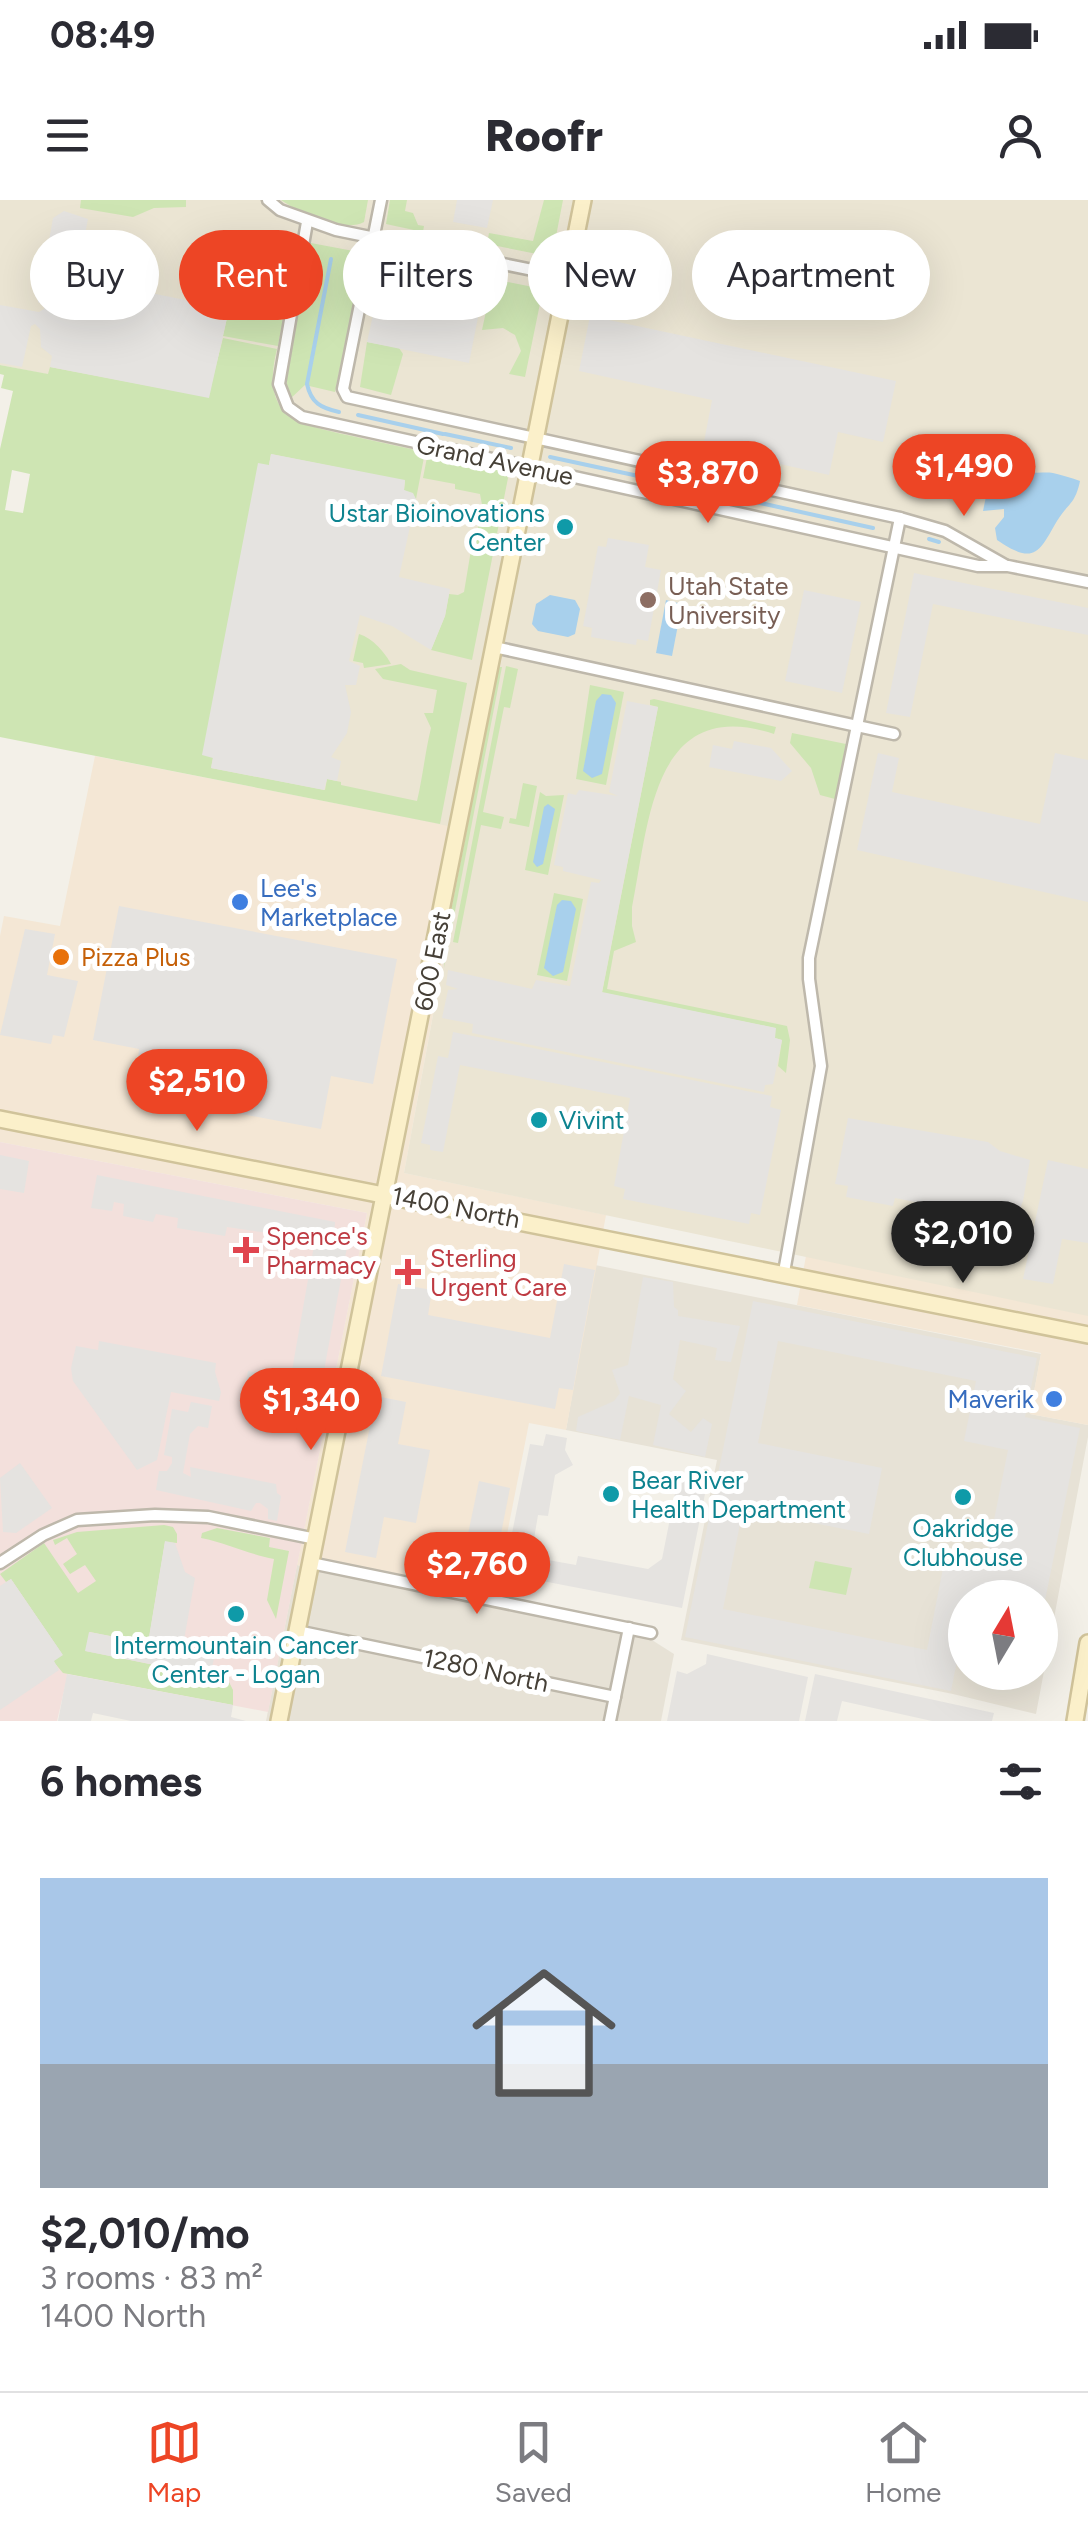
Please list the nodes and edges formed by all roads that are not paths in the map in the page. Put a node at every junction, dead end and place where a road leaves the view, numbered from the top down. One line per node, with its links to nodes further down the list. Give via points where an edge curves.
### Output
1 (268, 200): 4 (street)
2 (381, 200): 6 (street)
3 (583, 200): 7 (street, 600 East)
4 (307, 222): 5 (street); 11 (street, Grand Avenue, via 280,375 288,407 302,418)
5 (343, 230)
6 (375, 230)
7 (577, 230)
8 (358, 320): 10 (street, Grand Avenue, via 344,394)
9 (559, 320): 10 (street, 600 East)
10 (535, 439): 11 (street, 600 East); 12 (street, Grand Avenue)
11 (530, 467): 13 (street, Grand Avenue); 16 (street, 600 East)
12 (900, 518): 13 (street); 14 (street, Grand Avenue, via 945,531)
13 (895, 548): 14 (street, Grand Avenue); 17 (street)
14 (1008, 566): 15 (street, Grand Avenue)
15 (1088, 582)
16 (494, 647): 17 (street); 20 (street, 600 East)
17 (859, 726): 18 (street); 21 (street, via 810,958 821,1066)
18 (894, 734)
19 (0, 1119): 20 (street, 1400 North)
20 (386, 1193): 21 (street, 1400 North); 23 (street, 600 East)
21 (784, 1272): 22 (street, 1400 North)
22 (1088, 1334)
23 (316, 1539): 24 (street, 600 East); 25 (street, via 155,1514 77,1520)
24 (312, 1562): 26 (street); 27 (street, 600 East)
25 (0, 1563)
26 (628, 1628): 28 (street); 30 (street)
27 (298, 1630): 30 (street, 1280 North); 31 (street, 600 East)
28 (651, 1632)
29 (1088, 1644): 33 (street)
30 (615, 1697): 32 (street)
31 (279, 1721)
32 (610, 1721)
33 (1075, 1721)

